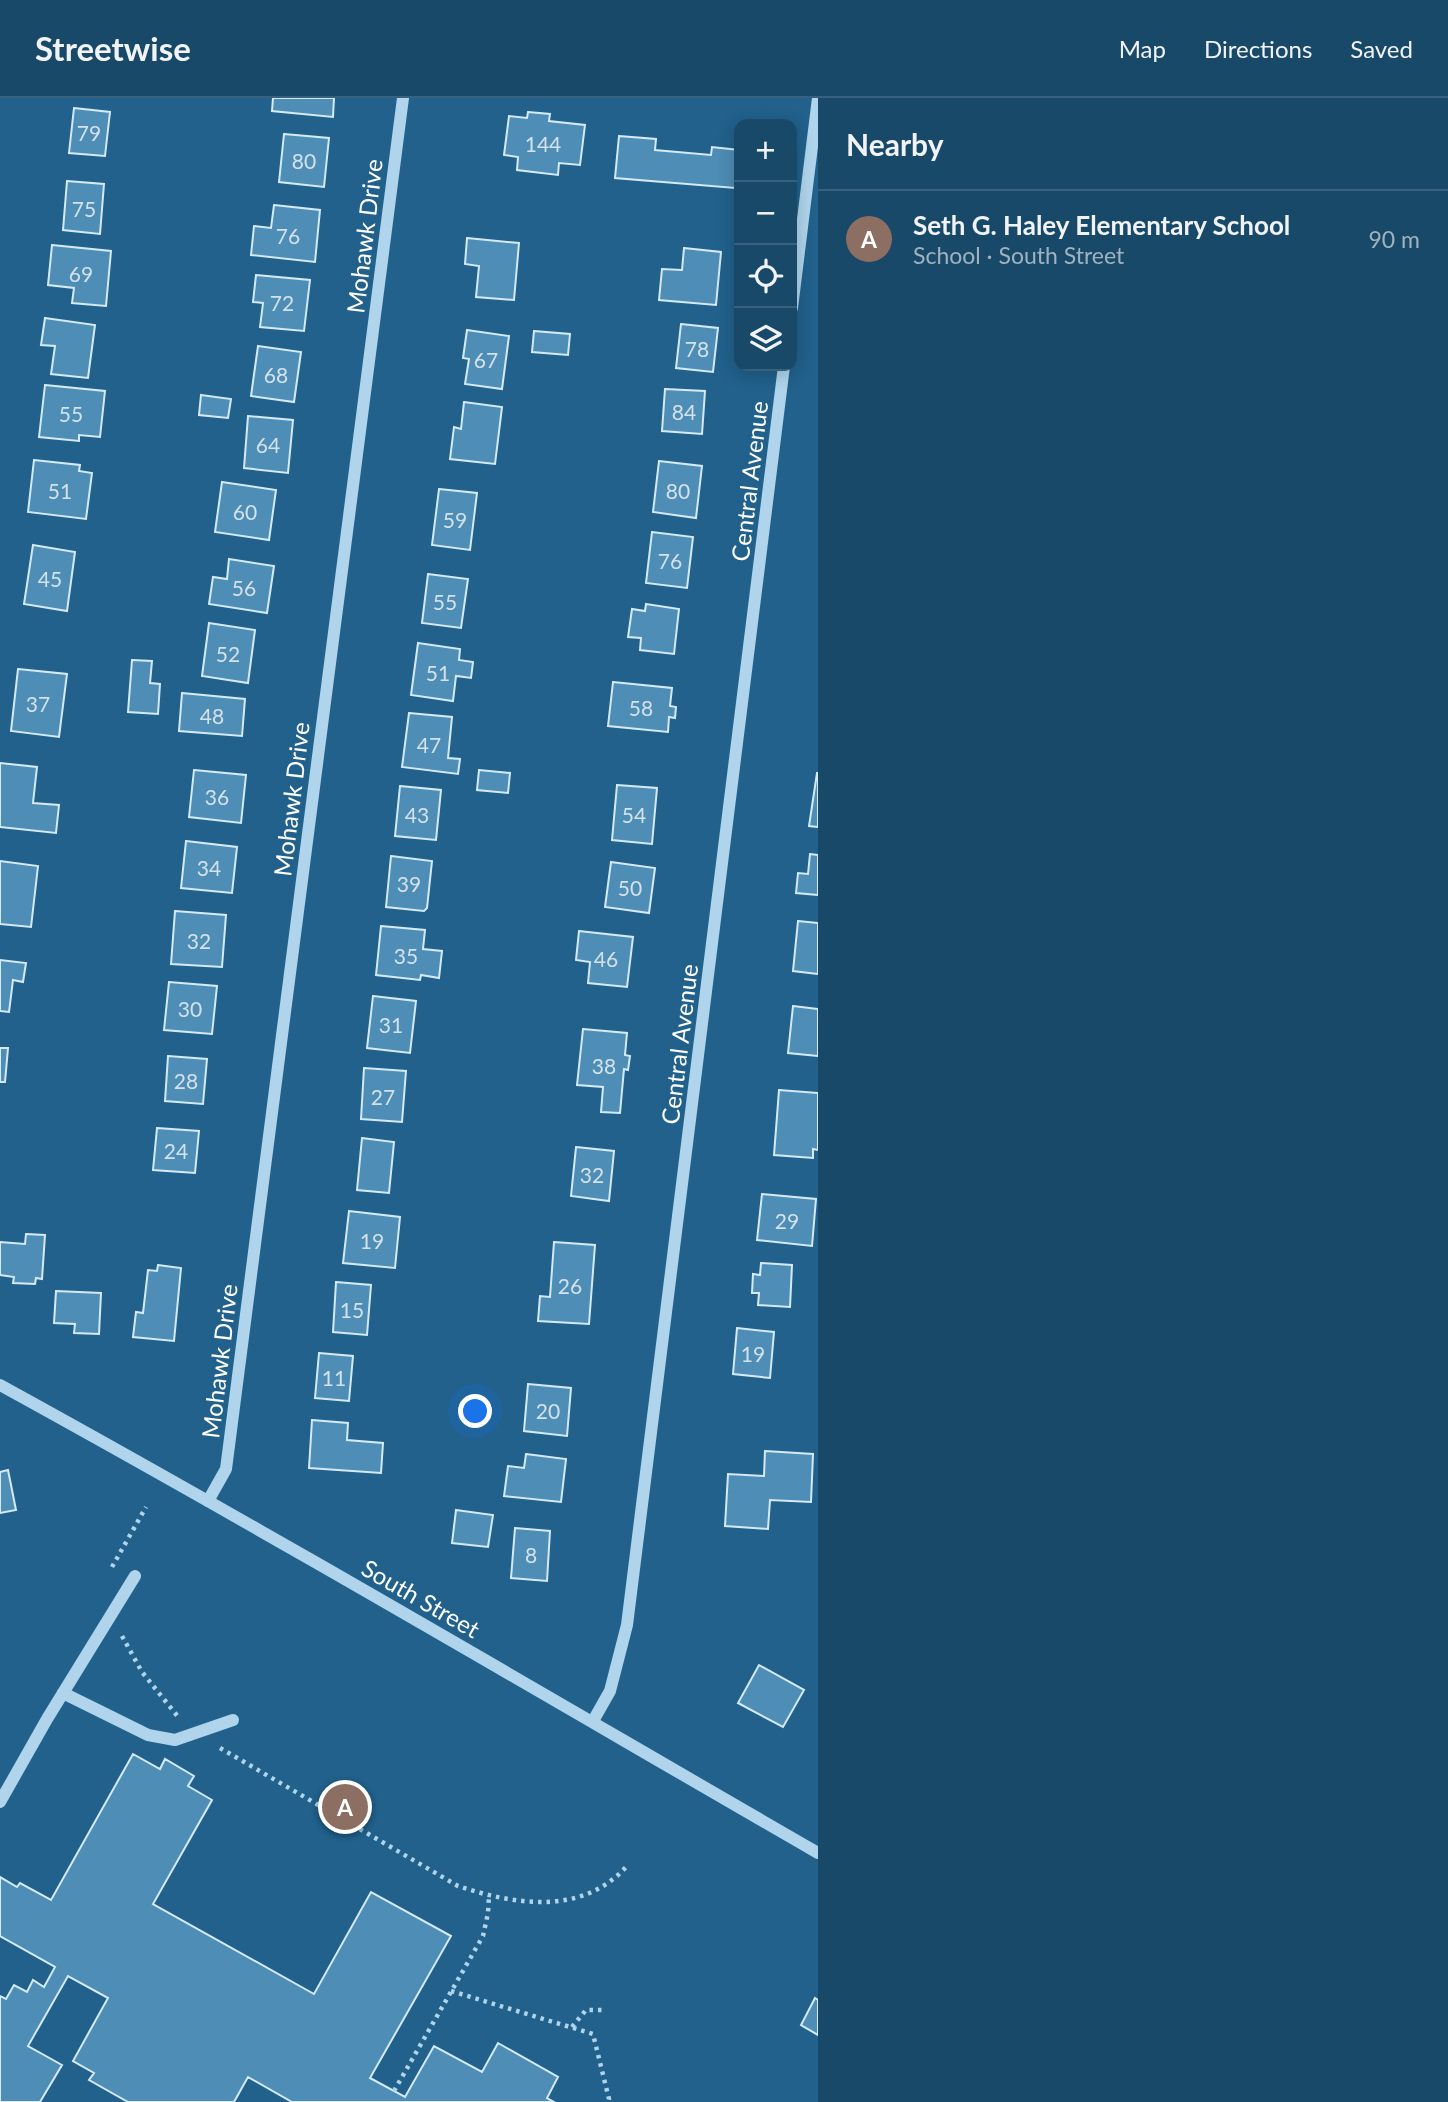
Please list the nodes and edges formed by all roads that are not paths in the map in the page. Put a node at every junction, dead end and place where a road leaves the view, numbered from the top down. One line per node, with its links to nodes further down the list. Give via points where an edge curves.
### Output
1 (403, 98): 6 (street, Mohawk Drive, via 226,1469)
2 (818, 98): 3 (street)
3 (797, 268)
4 (784, 371): 10 (street, Central Avenue, via 627,1625 610,1691)
5 (0, 1385): 6 (street, South Street)
6 (208, 1501): 10 (street, South Street)
7 (135, 1576): 8 (street)
8 (64, 1693): 9 (street, via 148,1735 175,1740); 11 (street)
9 (233, 1720)
10 (593, 1721): 12 (street, South Street)
11 (0, 1802)
12 (818, 1853)

